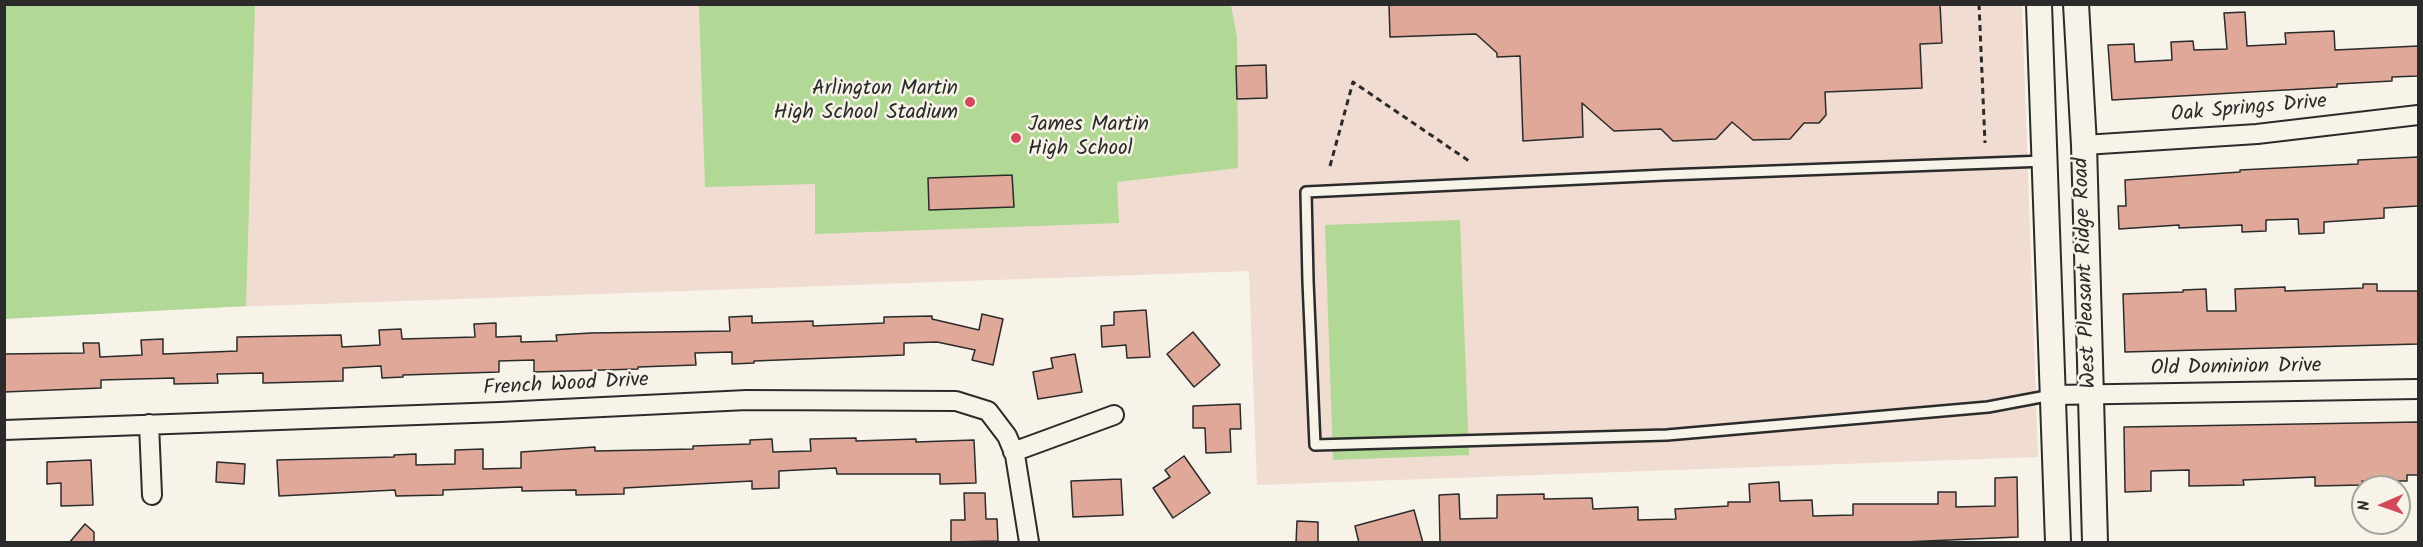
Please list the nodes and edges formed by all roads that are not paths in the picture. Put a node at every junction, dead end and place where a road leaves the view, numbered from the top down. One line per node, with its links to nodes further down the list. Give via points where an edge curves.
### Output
1 (2039, 4): 5 (main road, West Pleasant Ridge Road)
2 (2076, 4): 4 (main road, West Pleasant Ridge Road)
3 (2418, 116): 4 (street, Oak Springs Drive, via 2257,135)
4 (2084, 146): 7 (main road, West Pleasant Ridge Road)
5 (2045, 161): 8 (main road, West Pleasant Ridge Road); 8 (lane, via 1306,192 1308,293 1315,445 1667,435 1988,407)
6 (2418, 388): 7 (street, Old Dominion Drive)
7 (2091, 394): 8 (street, Old Dominion Drive); 16 (main road, West Pleasant Ridge Road)
8 (2054, 395): 15 (main road, West Pleasant Ridge Road)
9 (1114, 415): 12 (street)
10 (149, 423): 11 (street, French Wood Drive); 12 (street, French Wood Drive, via 747,400 956,400 988,411 1007,436); 13 (street)
11 (4, 430)
12 (1013, 452): 14 (street, French Wood Drive)
13 (152, 495)
14 (1029, 543)
15 (2058, 543)
16 (2095, 543)

